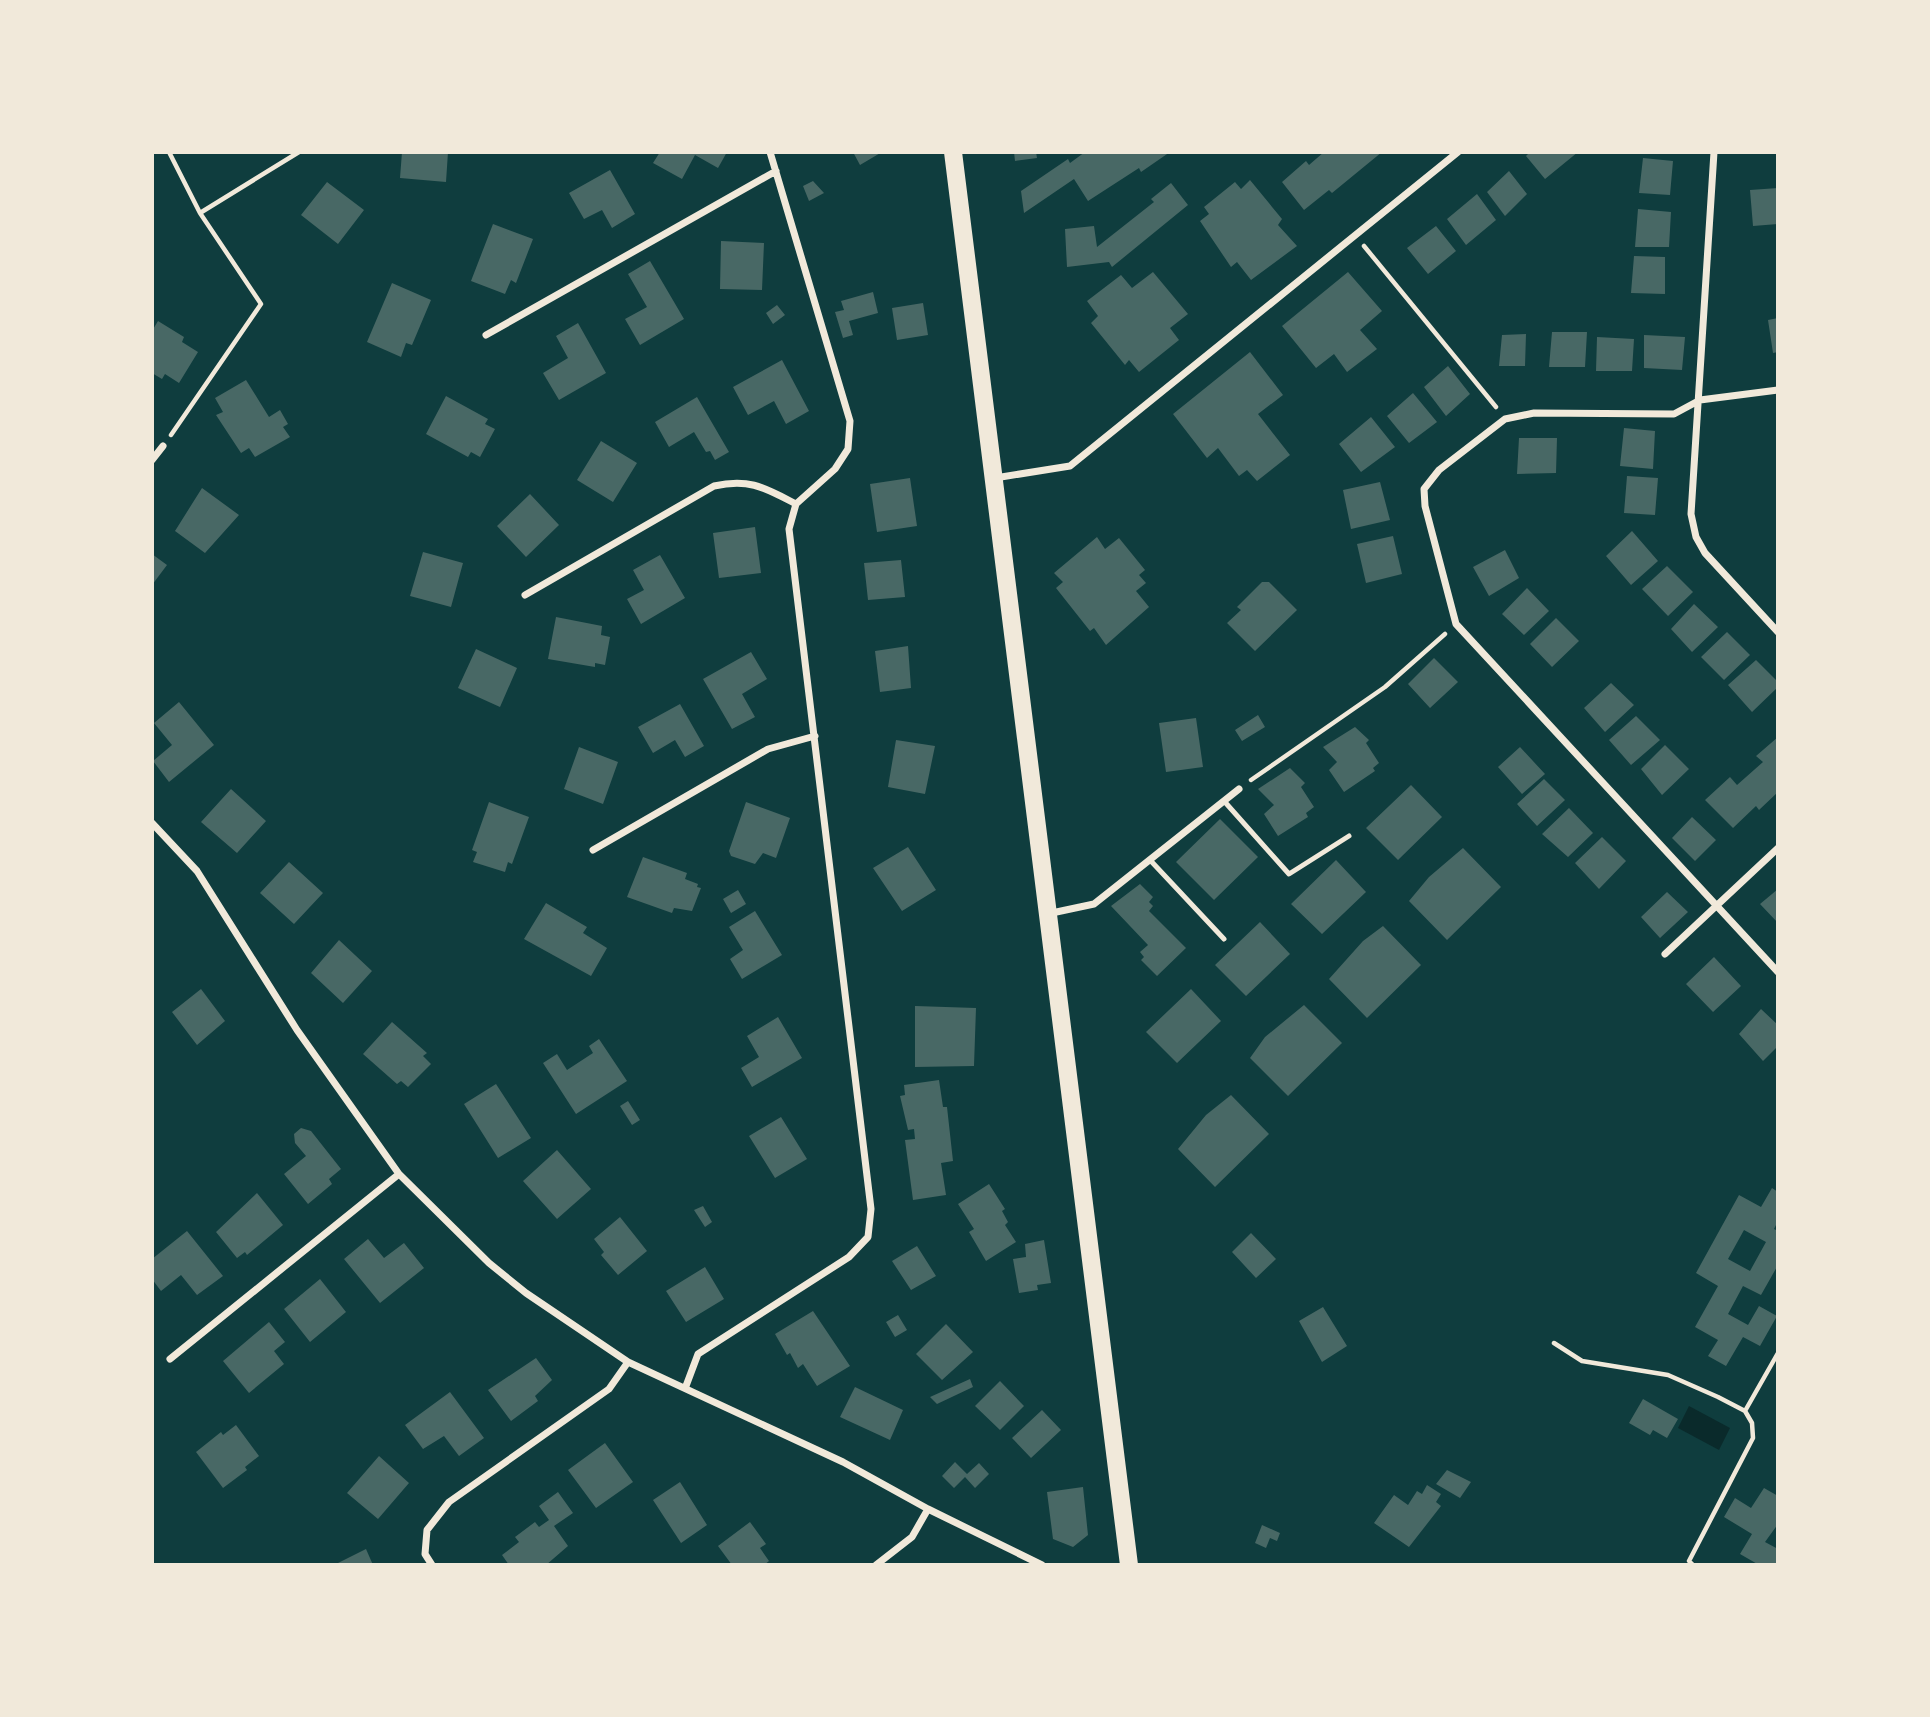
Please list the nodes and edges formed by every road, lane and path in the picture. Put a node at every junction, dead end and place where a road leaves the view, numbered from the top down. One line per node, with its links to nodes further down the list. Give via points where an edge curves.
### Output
1 (169, 152): 8 (path)
2 (299, 152): 8 (path)
3 (770, 152): 7 (street)
4 (953, 152): 16 (main road)
5 (1458, 152): 9 (street)
6 (1714, 152): 12 (street)
7 (776, 171): 10 (street); 17 (street, via 849,421 848,449 835,469)
8 (200, 213): 14 (path, via 261,304)
9 (1354, 233): 13 (path); 16 (street, via 1070,466)
10 (486, 335)
11 (1778, 390): 12 (street)
12 (1700, 400): 13 (street, via 1674,414 1534,413); 20 (street, via 1691,514 1696,537 1705,553)
13 (1505, 419): 19 (street, via 1439,470 1424,489)
14 (163, 446): 15 (street)
15 (152, 460)
16 (994, 478): 30 (main road)
17 (796, 504): 18 (street, via 740,481 714,486); 21 (street, via 789,529)
18 (525, 596)
19 (1456, 625): 22 (path, via 1385,687); 29 (street)
20 (1778, 632)
21 (815, 736): 27 (street, via 768,748); 39 (street, via 871,1209 868,1237 849,1257 698,1354)
22 (1239, 789): 23 (street)
23 (1224, 800): 25 (lane, via 1289,874); 28 (street)
24 (152, 823): 34 (street, via 197,872 297,1030)
25 (1349, 836)
26 (1778, 848): 29 (street)
27 (593, 850)
28 (1150, 860): 30 (street, via 1094,904); 31 (lane)
29 (1714, 905): 32 (street); 33 (street)
30 (1046, 914): 45 (main road)
31 (1224, 939)
32 (1665, 954)
33 (1778, 972)
34 (399, 1174): 37 (street); 38 (street, via 489,1263)
35 (1553, 1343): 40 (path, via 1583,1362 1668,1375)
36 (1778, 1353): 40 (path)
37 (170, 1359)
38 (628, 1362): 39 (street); 42 (street, via 609,1389 449,1503 427,1530 425,1555)
39 (685, 1386): 41 (street, via 843,1462)
40 (1745, 1411): 46 (path, via 1753,1438 1689,1561)
41 (928, 1509): 43 (street, via 912,1537); 44 (street)
42 (432, 1565)
43 (876, 1565)
44 (1042, 1565)
45 (1129, 1565)
46 (1693, 1565)

